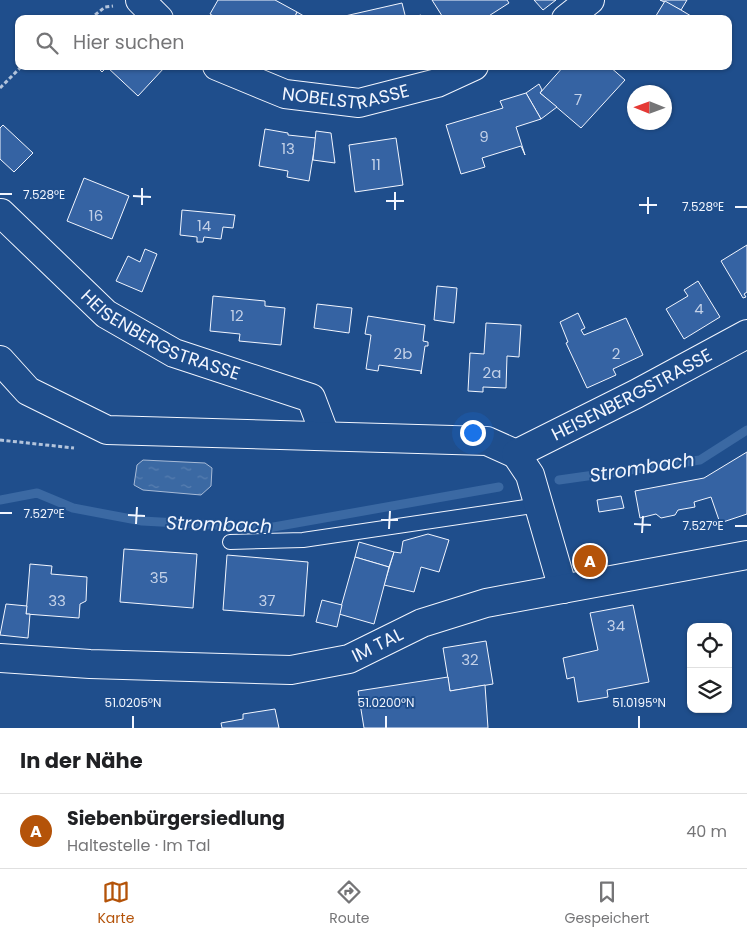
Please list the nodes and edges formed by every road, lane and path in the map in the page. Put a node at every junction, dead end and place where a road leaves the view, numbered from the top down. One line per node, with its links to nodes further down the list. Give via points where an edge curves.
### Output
1 (106, 0): 4 (path, via 105,7)
2 (140, 0): 5 (street)
3 (590, 0): 6 (street)
4 (95, 15)
5 (155, 15)
6 (571, 15)
7 (18, 70): 10 (path)
8 (227, 70): 9 (street, NOBELSTRASSE, via 285,94 360,102 437,82)
9 (465, 70)
10 (0, 88)
11 (1, 213): 15 (street, HEISENBERGSTRASSE, via 106,314 174,353 311,398)
12 (747, 334): 17 (street, HEISENBERGSTRASSE)
13 (0, 360): 14 (street, via 28,391)
14 (107, 430): 15 (street); 16 (path, via 84,449)
15 (325, 435): 17 (street, via 487,441)
16 (0, 440)
17 (516, 454): 18 (street, via 530,474)
18 (539, 505): 19 (lane, via 303,540); 21 (street)
19 (230, 542)
20 (747, 555): 21 (street, IM TAL)
21 (563, 589): 22 (street, IM TAL, via 486,603 422,623 349,659 291,670)
22 (0, 658)

